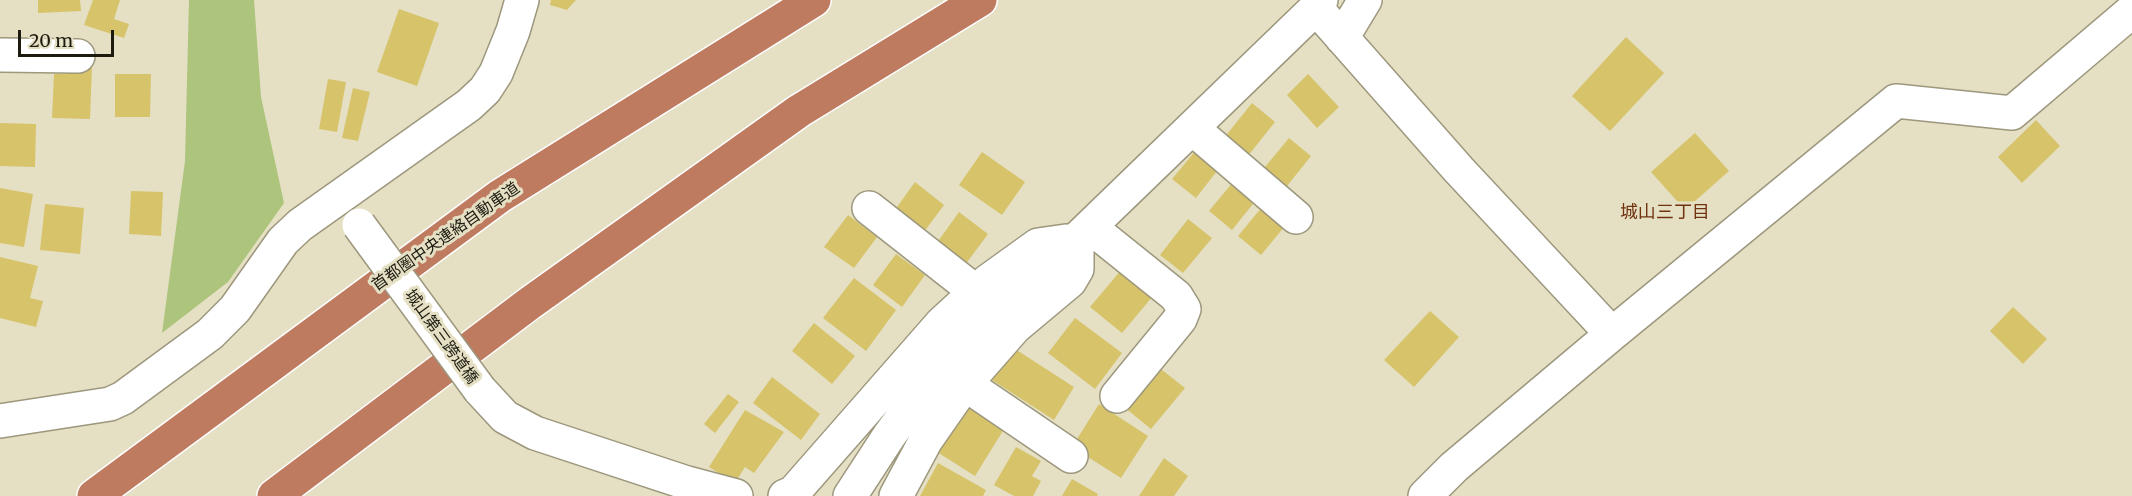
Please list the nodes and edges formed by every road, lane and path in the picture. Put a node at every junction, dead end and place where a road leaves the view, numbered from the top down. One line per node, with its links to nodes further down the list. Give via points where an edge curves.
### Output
1 (522, 0): 11 (street, via 496,73 485,90 470,105)
2 (814, 0): 21 (highway, 首都圏中央連絡自動車道, via 500,196)
3 (980, 0): 22 (highway, via 799,111 521,310)
4 (1365, 0): 7 (street)
5 (1318, 4): 7 (street); 10 (street)
6 (2132, 11): 16 (street, via 2012,113 1896,101)
7 (1342, 38): 16 (street)
8 (0, 55): 9 (street)
9 (78, 56)
10 (1192, 128): 13 (street); 14 (street)
11 (341, 195): 19 (street, via 283,241 235,309 210,334 123,398 99,407); 23 (street, 城山第三跨道橋, bridge, via 480,390 505,417 535,433)
12 (869, 208): 15 (street)
13 (1296, 217)
14 (1083, 233): 15 (street, via 1038,245); 17 (street, via 1077,269 1070,281 1015,327); 18 (street, via 1176,296 1184,309); 25 (street, via 945,360)
15 (976, 292): 24 (street, via 895,374 793,493)
16 (1612, 334): 27 (street)
17 (965, 384): 20 (street); 26 (street)
18 (1117, 396)
19 (0, 421)
20 (1071, 456)
21 (94, 496)
22 (274, 496)
23 (736, 496)
24 (785, 496)
25 (850, 496)
26 (896, 496)
27 (1425, 496)

